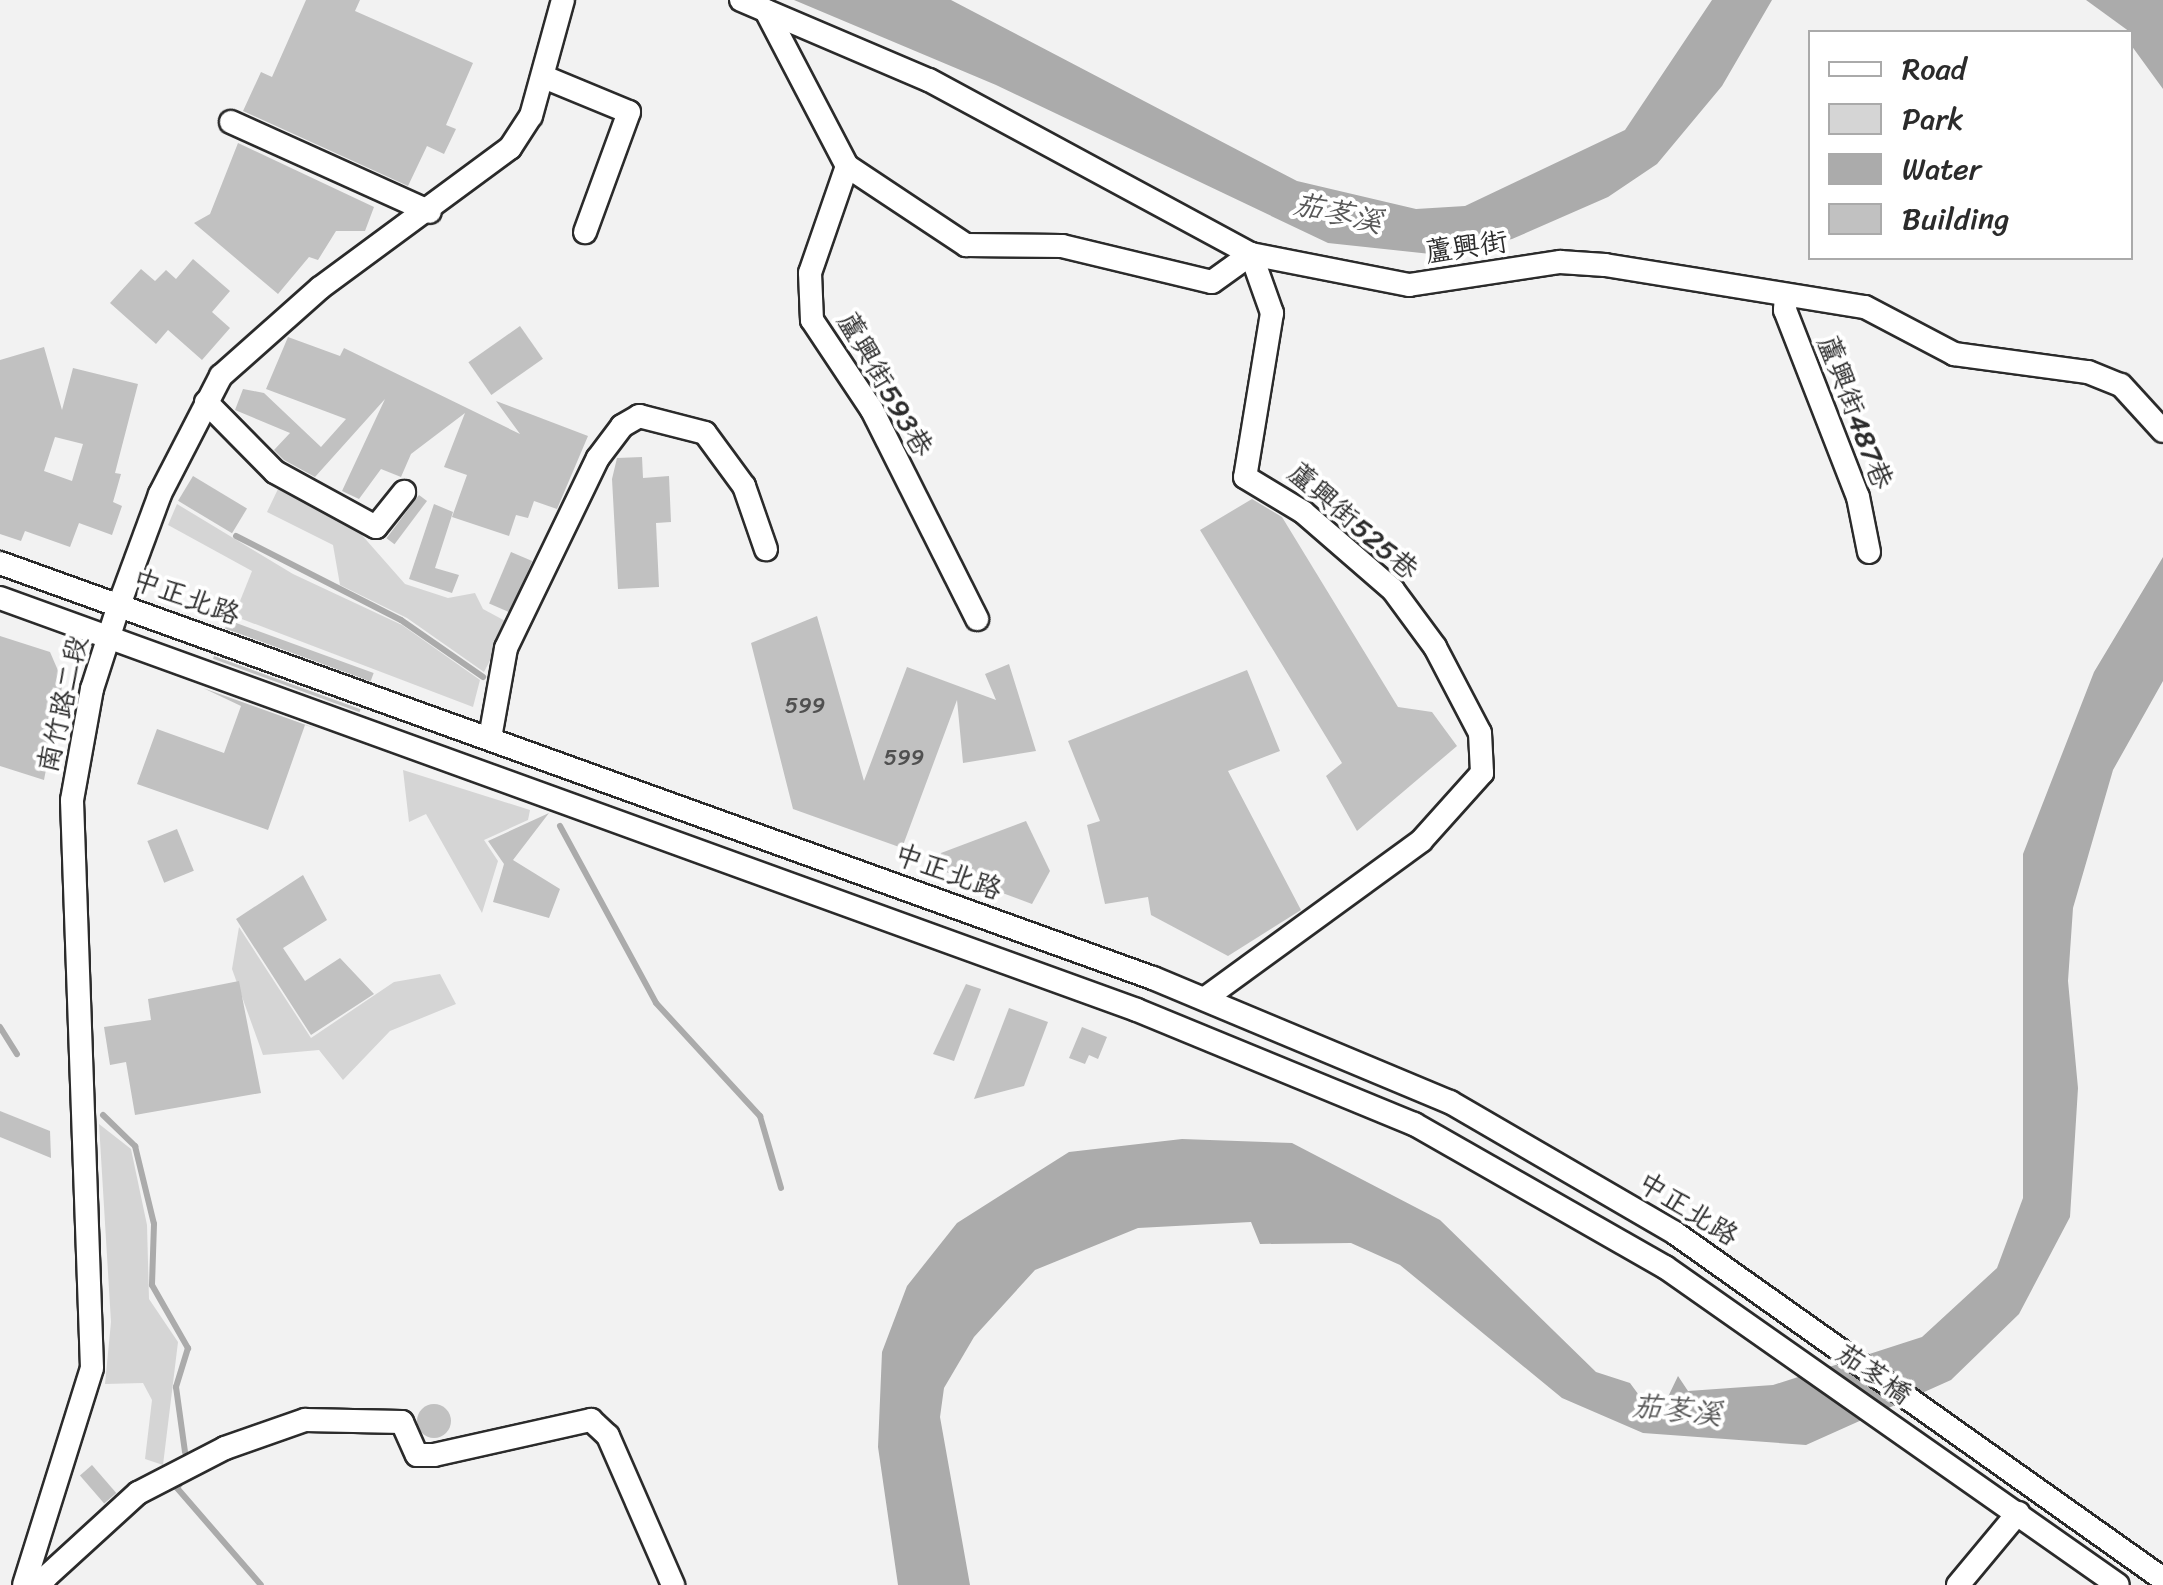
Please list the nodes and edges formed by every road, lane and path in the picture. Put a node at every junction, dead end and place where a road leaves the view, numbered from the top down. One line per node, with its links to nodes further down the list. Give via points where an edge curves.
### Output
1 (564, 0): 4 (street, 南竹路二段)
2 (741, 0): 3 (street, 蘆興街)
3 (766, 11): 6 (street); 9 (street, 蘆興街, via 928,80)
4 (544, 77): 7 (street, 南竹路二段, via 510,148); 8 (street, via 629,112)
5 (231, 122): 7 (street)
6 (847, 166): 9 (street, via 966,244 1062,246 1212,282); 19 (street, 蘆興街593巷, via 810,273 812,320 872,410)
7 (430, 212): 11 (street, 南竹路二段, via 258,337)
8 (585, 232)
9 (1251, 254): 10 (street, 蘆興街, via 1409,285 1560,262); 22 (street, 蘆興街525巷, via 1272,313 1245,477 1303,512 1393,590 1435,647 1480,733 1484,758 1466,796 1421,841)
10 (1786, 294): 12 (street, 蘆興街, via 1865,307 1954,354 2088,372 2121,385); 15 (street, 蘆興街487巷, via 1784,310 1858,497)
11 (206, 402): 13 (street, via 276,472 376,527); 18 (street, 南竹路二段)
12 (2163, 431)
13 (404, 492)
14 (766, 549): 21 (street, via 744,486 705,433 639,416 622,426 598,458 506,648)
15 (1870, 552)
16 (0, 563): 18 (street, 中正北路)
17 (0, 598): 20 (street)
18 (119, 605): 20 (street, 南竹路二段); 21 (street, 中正北路)
19 (977, 619)
20 (109, 636): 24 (street, 茄苳橋, via 1322,1083 1534,1186 1801,1359); 26 (street, 南竹路二段, via 79,753 70,852 95,1290 92,1368)
21 (490, 738): 22 (street, 中正北路)
22 (1206, 998): 23 (street, 中正北路, via 1505,1131 1675,1233)
23 (1827, 1338): 25 (street, 茄苳橋)
24 (2018, 1513): 28 (street); 29 (street)
25 (2163, 1579)
26 (25, 1584): 27 (street, via 46,1577 138,1493 225,1448 305,1420 402,1422 417,1455 592,1420 608,1436)
27 (673, 1585)
28 (1958, 1585)
29 (2118, 1585)

